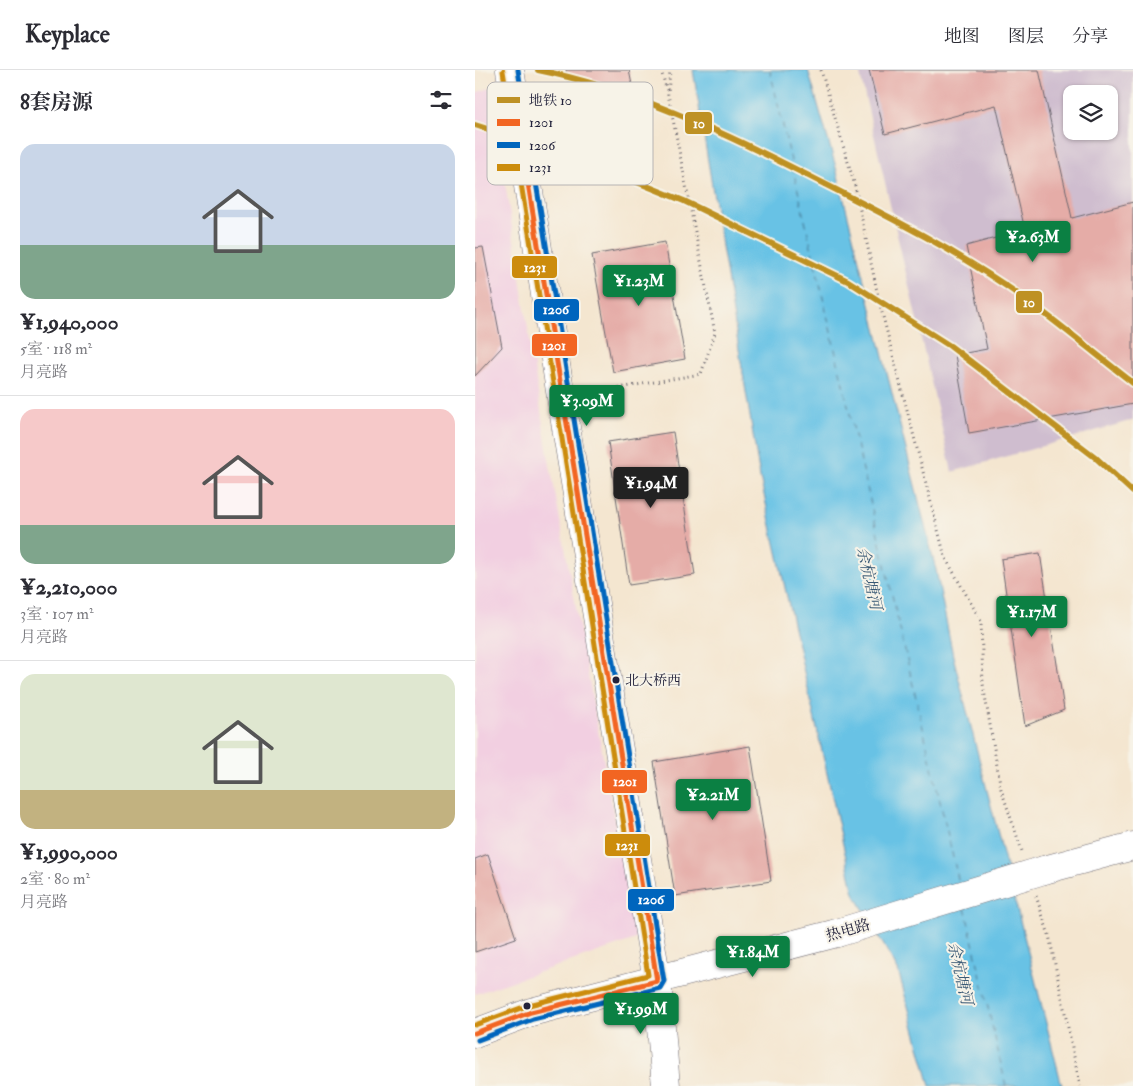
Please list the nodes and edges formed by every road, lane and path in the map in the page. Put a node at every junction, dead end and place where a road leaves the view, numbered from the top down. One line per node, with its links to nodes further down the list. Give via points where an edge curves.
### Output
1 (661, 70): 4 (path)
2 (670, 70): 4 (path)
3 (821, 70): 8 (path, via 855,186 879,301 945,557 981,621 983,684 1001,789)
4 (668, 94): 6 (path, via 715,333 701,374)
5 (528, 185): 6 (street)
6 (561, 397): 9 (street)
7 (1133, 846): 8 (street, 热电路)
8 (1035, 874): 9 (street, 热电路, bridge, via 837,933); 12 (path)
9 (657, 981): 10 (street, 热电路, via 531,1012); 11 (street)
10 (475, 1033)
11 (666, 1086)
12 (1080, 1086)

